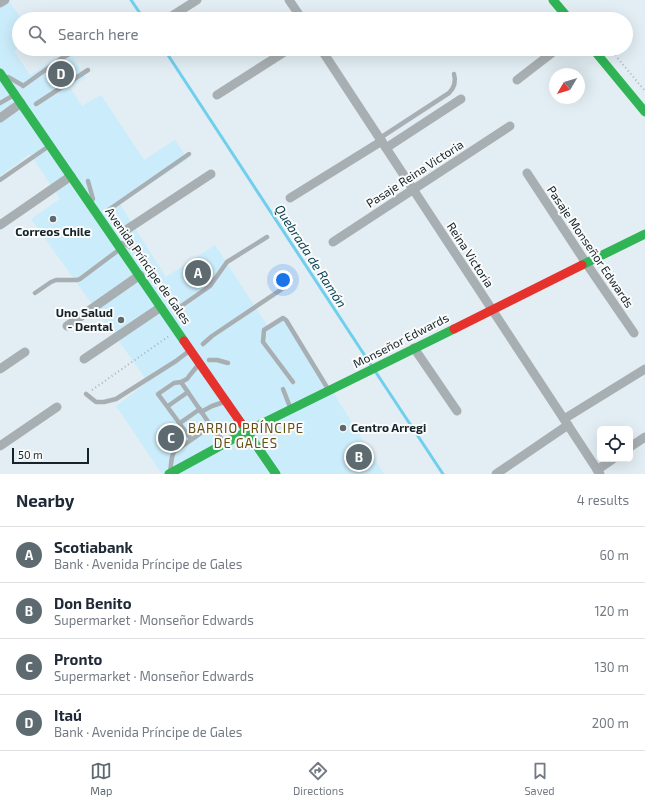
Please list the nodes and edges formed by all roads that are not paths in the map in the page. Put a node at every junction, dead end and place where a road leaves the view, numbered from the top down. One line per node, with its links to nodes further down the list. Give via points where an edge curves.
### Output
1 (5, 0): 5 (street)
2 (196, 0): 6 (street)
3 (289, 0): 7 (street)
4 (553, 0): 8 (street)
5 (0, 3)
6 (178, 12)
7 (297, 12)
8 (563, 12)
9 (66, 56): 16 (lane, via 23,85)
10 (279, 56): 19 (street)
11 (326, 56): 27 (street, Reina Victoria)
12 (548, 56): 17 (street)
13 (599, 56): 24 (street)
14 (88, 70): 23 (lane)
15 (454, 74): 27 (lane, via 455,82 450,93)
16 (1, 76): 18 (street, Avenida Príncipe de Gales)
17 (517, 80)
18 (15, 95): 21 (lane); 22 (street, Avenida Príncipe de Gales)
19 (217, 96)
20 (461, 99): 27 (street)
21 (0, 103)
22 (21, 103): 25 (street); 28 (street, Avenida Príncipe de Gales)
23 (36, 104)
24 (645, 112)
25 (0, 118)
26 (510, 126): 35 (street, Pasaje Reina Victoria)
27 (382, 142): 35 (street, Reina Victoria); 36 (street)
28 (50, 146): 32 (street, Avenida Príncipe de Gales); 33 (lane)
29 (189, 154): 37 (lane)
30 (527, 173): 46 (street, Pasaje Monseñor Edwards)
31 (211, 174): 40 (street)
32 (71, 176): 38 (street, Avenida Príncipe de Gales); 39 (street)
33 (0, 180)
34 (88, 181): 38 (lane)
35 (413, 189): 43 (street, Pasaje Reina Victoria); 52 (street, Reina Victoria)
36 (290, 198)
37 (107, 210)
38 (95, 211): 44 (street, Avenida Príncipe de Gales)
39 (0, 225)
40 (123, 232)
41 (267, 237): 51 (lane, via 227,262 210,286)
42 (643, 238): 46 (street, Monseñor Edwards)
43 (333, 242)
44 (118, 245): 45 (lane, via 125,244); 47 (street, Avenida Príncipe de Gales); 49 (lane, via 80,279 56,280)
45 (137, 251)
46 (586, 263): 52 (street, Monseñor Edwards); 54 (street, Pasaje Monseñor Edwards)
47 (140, 275): 50 (street, Avenida Príncipe de Gales); 53 (street)
48 (285, 287): 55 (lane)
49 (35, 292)
50 (161, 307): 57 (street, Avenida Príncipe de Gales); 59 (street)
51 (177, 309)
52 (491, 309): 56 (street, Monseñor Edwards); 76 (street, Reina Victoria)
53 (67, 326)
54 (634, 333)
55 (203, 344)
56 (414, 348): 67 (street, Monseñor Edwards); 75 (street)
57 (191, 350): 60 (street, Avenida Príncipe de Gales); 69 (lane, via 116,399 96,402)
58 (25, 352): 62 (street)
59 (84, 359)
60 (205, 362): 61 (lane, via 217,360); 64 (lane); 70 (street, Avenida Príncipe de Gales)
61 (228, 363)
62 (0, 369)
63 (645, 369): 76 (street)
64 (181, 382): 68 (lane); 71 (lane, via 174,383 158,394)
65 (293, 382): 67 (lane, via 263,342 264,330 283,318)
66 (283, 389): 73 (lane)
67 (329, 390): 73 (street, Monseñor Edwards)
68 (188, 392): 71 (lane); 74 (lane)
69 (86, 394)
70 (227, 401): 74 (lane); 79 (street, Avenida Príncipe de Gales)
71 (168, 406): 77 (lane)
72 (57, 407): 84 (street)
73 (291, 409): 79 (street, Monseñor Edwards)
74 (201, 410): 77 (lane); 78 (lane)
75 (457, 411)
76 (566, 422): 87 (street, Reina Victoria); 89 (street)
77 (180, 423): 81 (lane)
78 (211, 426): 81 (lane); 82 (lane)
79 (247, 431): 82 (street, Monseñor Edwards); 86 (street, Avenida Príncipe de Gales)
80 (645, 437): 83 (street)
81 (191, 439): 88 (lane, via 174,452)
82 (225, 443): 88 (street, Monseñor Edwards)
83 (633, 445)
84 (0, 446)
85 (610, 462): 87 (street)
86 (272, 472)
87 (598, 472)
88 (169, 474)
89 (496, 474)

